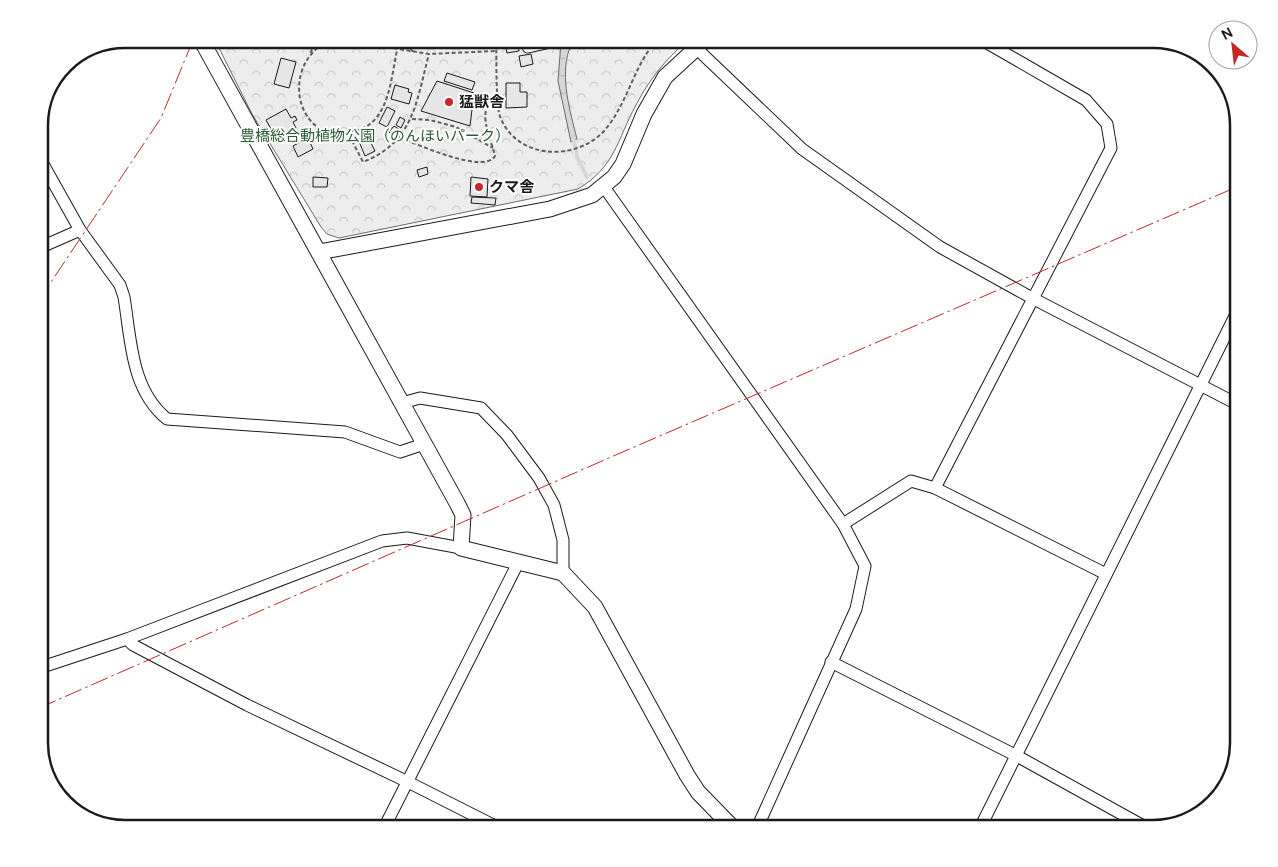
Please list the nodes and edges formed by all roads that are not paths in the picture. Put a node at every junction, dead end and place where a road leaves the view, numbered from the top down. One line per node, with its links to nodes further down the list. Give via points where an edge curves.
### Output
1 (206, 48): 9 (street)
2 (695, 48): 6 (street, via 677,64 656,91 623,164)
3 (704, 48): 10 (street, via 802,150 940,246)
4 (996, 48): 10 (street, via 1086,100 1107,124 1111,148)
5 (48, 173): 7 (street)
6 (604, 187): 9 (street, via 569,204); 17 (street)
7 (80, 230): 8 (street); 15 (street, via 120,285 143,392 167,419 345,432 400,452)
8 (48, 244)
9 (319, 252): 14 (street)
10 (1032, 298): 12 (street); 16 (street)
11 (1230, 326): 12 (street)
12 (1201, 385): 13 (street); 21 (street)
13 (1230, 400)
14 (402, 403): 15 (street); 20 (street, via 420,398 481,408 507,435 539,478 554,505 563,540)
15 (424, 444): 18 (street, via 463,515)
16 (935, 488): 17 (street, via 911,481); 21 (street)
17 (843, 524): 23 (street, via 865,566 856,609)
18 (461, 548): 19 (street); 22 (street, via 407,538 382,541)
19 (519, 561): 20 (street); 26 (street)
20 (563, 573): 29 (street, via 596,607 698,792)
21 (1106, 574): 25 (street)
22 (127, 639): 24 (street); 26 (street, via 247,705)
23 (831, 662): 25 (street); 30 (street)
24 (48, 663)
25 (1017, 756): 31 (street); 32 (street)
26 (408, 782): 27 (street); 28 (street)
27 (388, 820)
28 (484, 820)
29 (725, 820)
30 (760, 820)
31 (984, 820)
32 (1133, 820)

